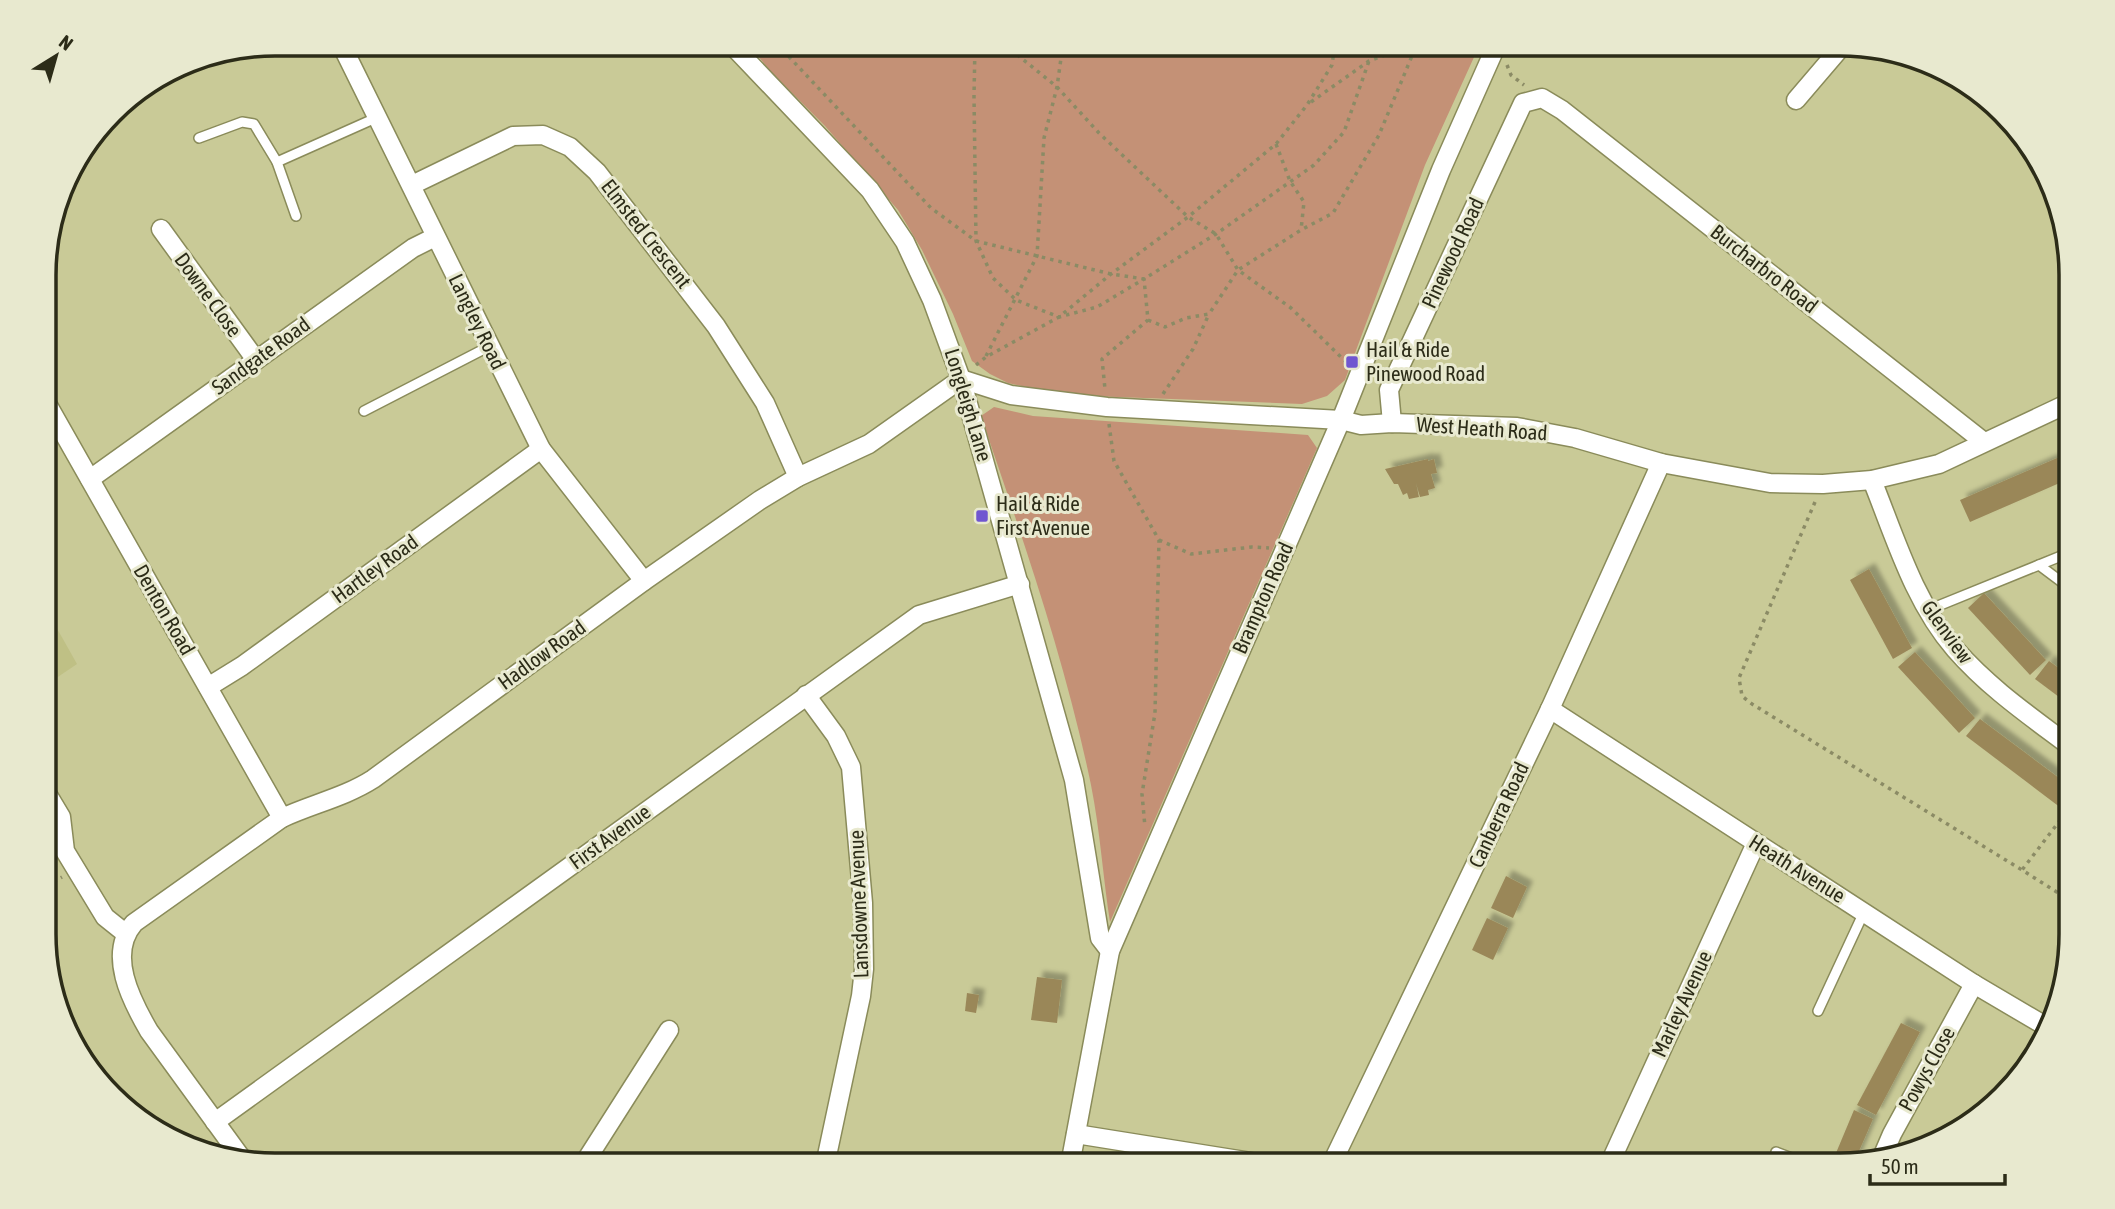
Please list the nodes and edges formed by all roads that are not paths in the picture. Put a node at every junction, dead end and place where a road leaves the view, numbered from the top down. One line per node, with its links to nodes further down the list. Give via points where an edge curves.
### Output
1 (347, 56): 7 (street, Langley Road)
2 (742, 56): 16 (street, Longleigh Lane, via 850,167 888,215 917,267)
3 (1497, 56): 20 (street, Brampton Road, via 1441,170)
4 (1834, 56): 6 (street)
5 (1542, 98): 21 (street, Pinewood Road, via 1523,103 1389,390); 22 (street, Burcharbro Road)
6 (1796, 100)
7 (378, 117): 9 (lane); 10 (street, Langley Road)
8 (198, 138): 9 (lane, via 242,122 254,124)
9 (276, 162): 11 (lane)
10 (412, 185): 13 (street, Langley Road); 25 (street, Elmsted Crescent, via 513,136 543,135 570,147 597,172 716,326 765,403)
11 (296, 216)
12 (161, 229): 15 (street, Downe Close)
13 (435, 237): 14 (street, Langley Road); 15 (street, Sandgate Road)
14 (490, 346): 18 (lane); 23 (street, Langley Road)
15 (256, 360): 26 (street, Sandgate Road)
16 (961, 379): 20 (street, West Heath Road, via 1011,395 1107,407); 25 (street, Hadlow Road, via 869,444); 32 (street, Longleigh Lane)
17 (2059, 408): 22 (street, West Heath Road)
18 (364, 411)
19 (56, 420): 26 (street, Denton Road)
20 (1341, 420): 21 (street, West Heath Road, via 1361,425); 43 (street, Brampton Road)
21 (1391, 423): 24 (street, West Heath Road, via 1517,428 1575,438)
22 (1984, 442): 27 (street, West Heath Road, via 1939,464)
23 (541, 449): 31 (street, Langley Road); 34 (street, Hartley Road)
24 (1661, 463): 27 (street, West Heath Road, via 1770,482); 36 (street, Canberra Road)
25 (798, 477): 31 (street, Hadlow Road)
26 (90, 479): 34 (street, Denton Road)
27 (1872, 480): 33 (street, Glenview)
28 (2059, 557): 29 (lane)
29 (2039, 565): 30 (lane); 33 (lane)
30 (2059, 580)
31 (644, 581): 39 (street, Hadlow Road, via 373,779)
32 (1020, 584): 35 (street, First Avenue, via 919,615); 43 (street, Longleigh Lane, via 1073,780 1100,938)
33 (1928, 610): 37 (street, Glenview, via 1954,648 1993,688)
34 (208, 687): 39 (street, Denton Road)
35 (806, 695): 48 (street, First Avenue); 53 (street, Lansdowne Avenue, via 836,736 851,767 863,903 861,996)
36 (1550, 709): 40 (street, Heath Avenue); 56 (street, Canberra Road)
37 (2059, 738)
38 (56, 809): 42 (street, via 65,851 105,917)
39 (282, 818): 42 (street, Hadlow Road)
40 (1756, 843): 41 (street, Heath Avenue); 57 (street, Marley Avenue)
41 (1864, 912): 44 (street, Heath Avenue); 45 (lane)
42 (125, 933): 48 (street, via 122,965 137,1011)
43 (1110, 950): 49 (street, Brampton Road)
44 (1974, 984): 46 (street, Heath Avenue); 50 (street, Powys Close)
45 (1818, 1011)
46 (2039, 1023)
47 (669, 1030): 52 (street)
48 (215, 1122): 51 (street)
49 (1076, 1134): 54 (street, Brampton Road); 55 (street)
50 (1887, 1148)
51 (235, 1149)
52 (591, 1153)
53 (828, 1153)
54 (1072, 1153)
55 (1195, 1153)
56 (1337, 1153)
57 (1614, 1153)

